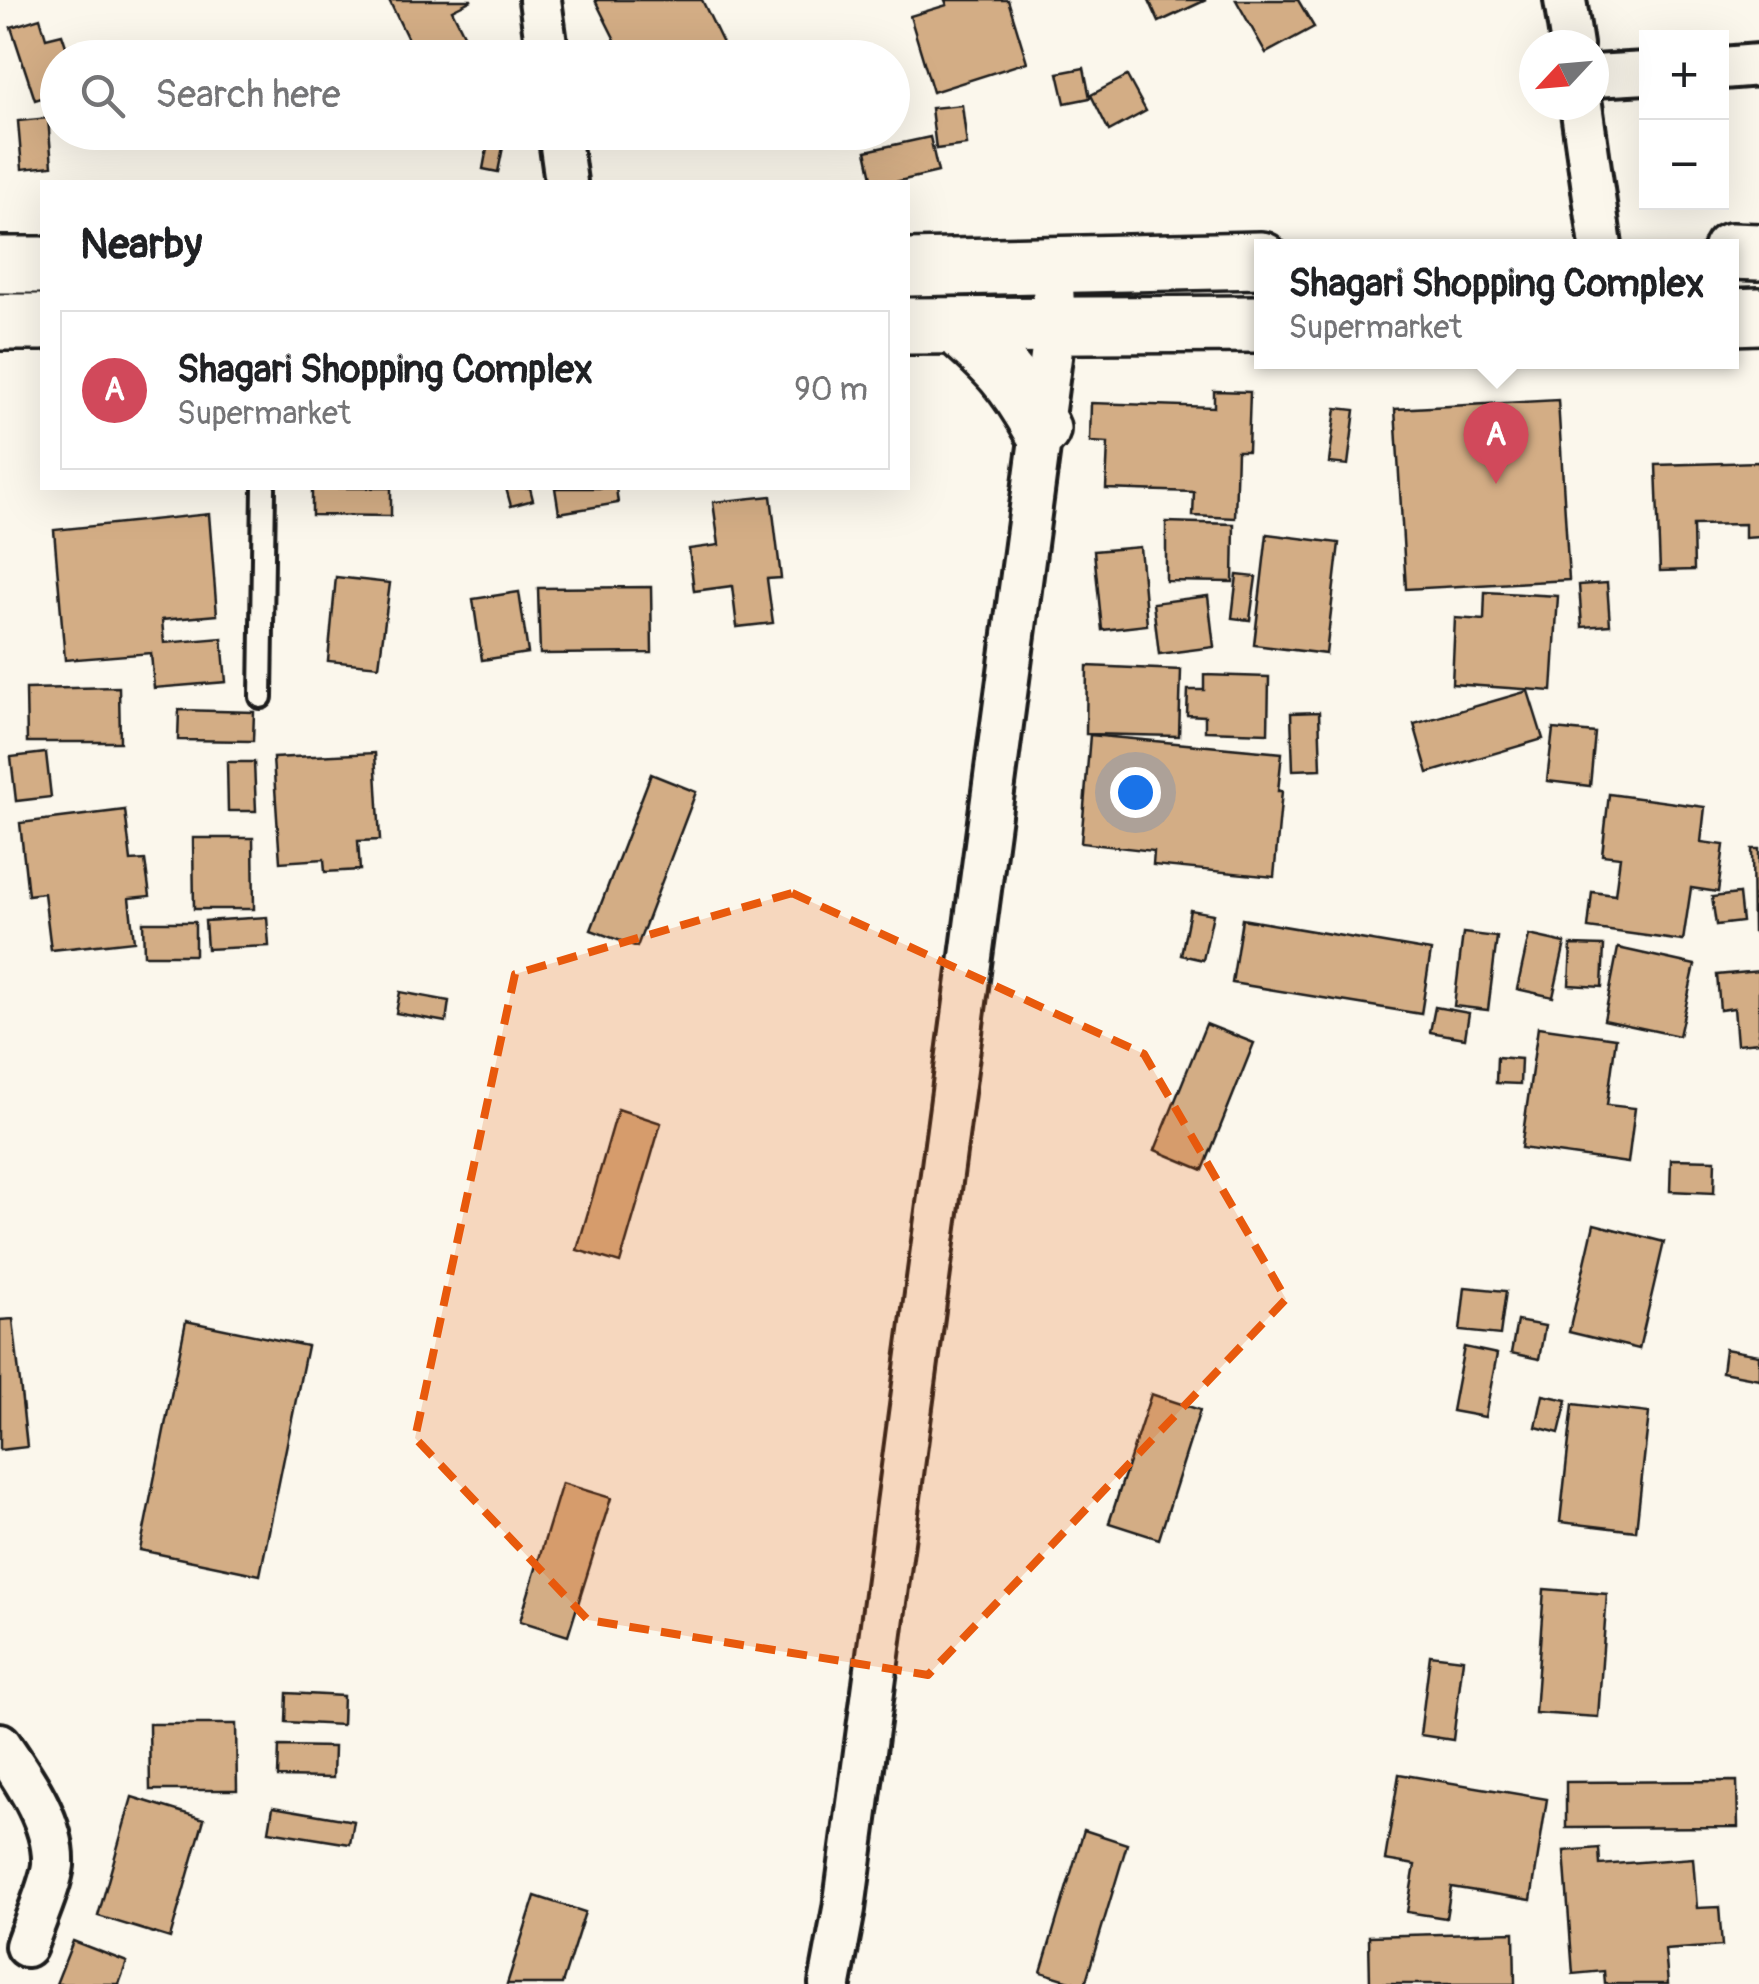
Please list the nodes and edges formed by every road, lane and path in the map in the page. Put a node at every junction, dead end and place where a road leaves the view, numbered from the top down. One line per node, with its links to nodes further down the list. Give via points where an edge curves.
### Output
1 (540, 0): 4 (street)
2 (1565, 0): 3 (street)
3 (1570, 30)
4 (546, 40)
5 (1759, 65): 6 (street)
6 (1729, 67)
7 (1639, 73): 8 (street)
8 (1609, 75)
9 (1583, 120): 12 (street)
10 (562, 150): 11 (street)
11 (566, 180)
12 (1600, 239)
13 (1254, 260): 16 (main road)
14 (0, 265): 15 (main road)
15 (40, 266)
16 (1052, 266): 17 (main road); 22 (street)
17 (910, 268)
18 (0, 322): 19 (main road)
19 (40, 322)
20 (1254, 324): 22 (main road)
21 (932, 326): 22 (main road); 23 (main road, via 1001,366)
22 (1055, 326): 23 (street)
23 (1042, 429): 28 (street)
24 (264, 490): 25 (lane)
25 (261, 697)
26 (0, 1744): 27 (street, via 28,1785 53,1865)
27 (26, 1946)
28 (830, 1984)

